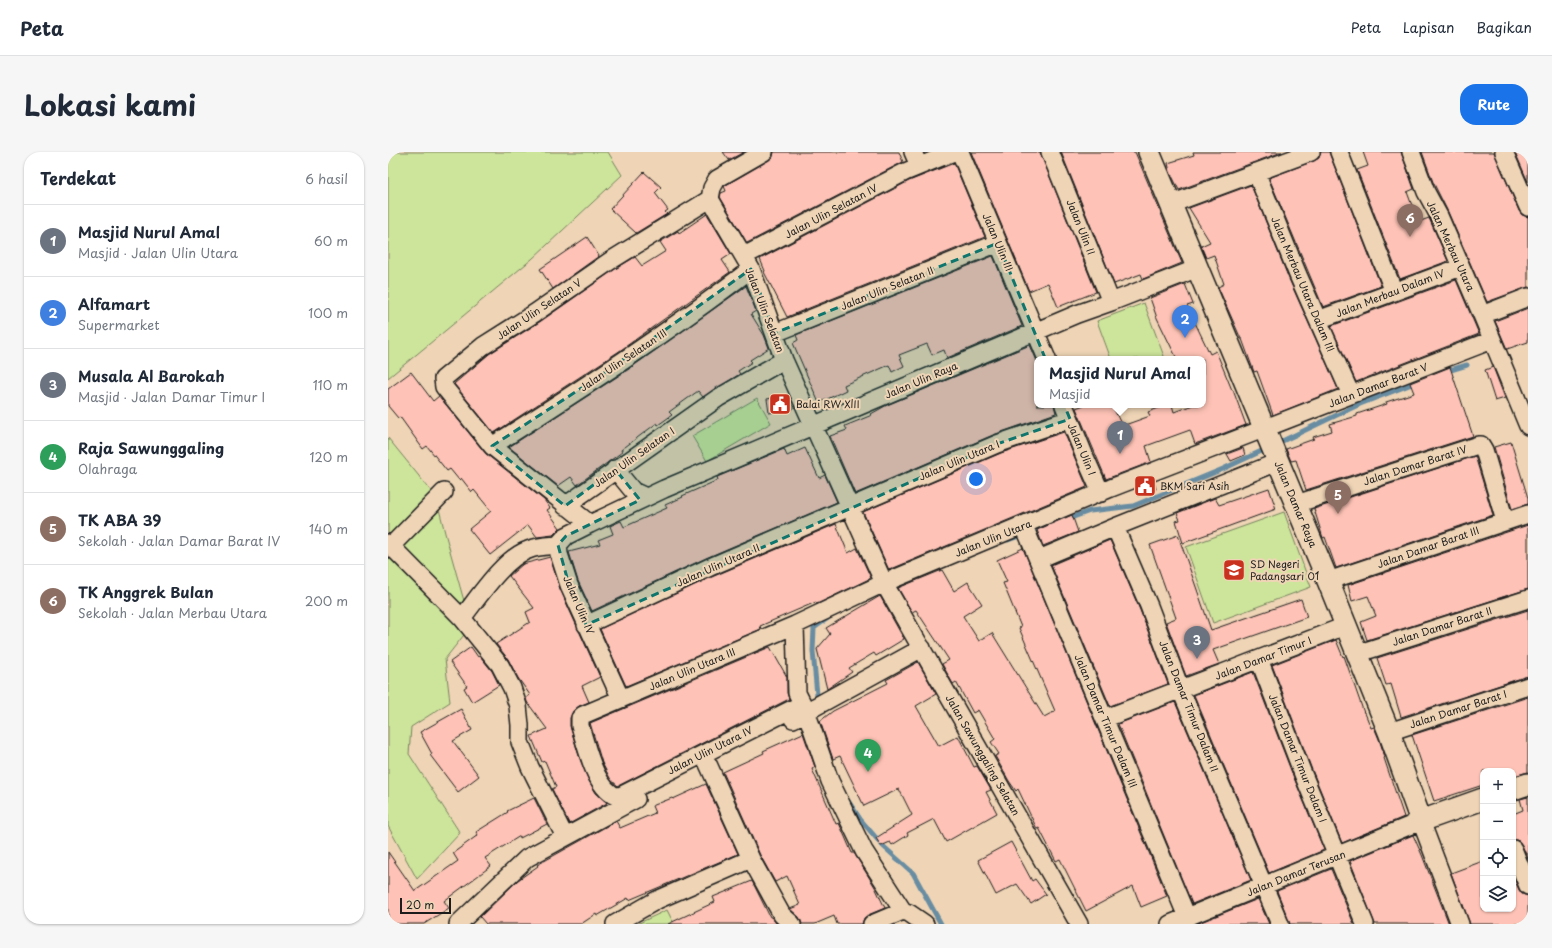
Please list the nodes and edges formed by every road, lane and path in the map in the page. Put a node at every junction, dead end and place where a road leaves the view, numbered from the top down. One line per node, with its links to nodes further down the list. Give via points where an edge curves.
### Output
1 (764, 152): 12 (street, via 717,179)
2 (954, 152): 10 (street, Jalan Ulin Selatan IV)
3 (960, 152): 15 (street, Jalan Ulin III)
4 (1050, 152): 21 (street, Jalan Ulin II)
5 (1149, 152): 13 (street, Jalan Damar Raya)
6 (1311, 152): 11 (street)
7 (1339, 152): 19 (street)
8 (1410, 152): 17 (street, Jalan Merbau Utara)
9 (1504, 152): 14 (street)
10 (916, 159): 16 (street, Jalan Ulin Selatan IV, via 905,172)
11 (1256, 172): 13 (street); 23 (street, Jalan Merbau Utara Dalam III)
12 (710, 199): 16 (street, Jalan Ulin Selatan); 34 (street, Jalan Ulin Selatan V, via 610,261 535,314 483,346 443,379 444,387)
13 (1171, 204): 18 (street, Jalan Damar Raya)
14 (1528, 207)
15 (998, 243): 24 (street, Jalan Ulin III); 25 (street, Jalan Ulin Selatan II)
16 (747, 262): 25 (street, Jalan Ulin Selatan); 34 (street, Jalan Ulin Selatan III, via 678,323)
17 (1461, 267): 19 (street, Jalan Merbau Dalam IV); 22 (street, Jalan Merbau Utara)
18 (1198, 268): 21 (street, Jalan Ulin Raya); 35 (street, Jalan Damar Raya)
19 (1394, 292): 23 (street, Jalan Merbau Dalam IV)
20 (1528, 297): 22 (street)
21 (1111, 302): 24 (street, Jalan Ulin Raya)
22 (1482, 315): 26 (street, Jalan Merbau Utara)
23 (1318, 320): 29 (street, Jalan Merbau Utara Dalam III)
24 (1036, 331): 27 (street); 32 (street, Jalan Ulin Raya)
25 (775, 333): 28 (street, Jalan Ulin Selatan)
26 (1492, 340): 29 (street, Jalan Damar Barat V); 30 (street, Jalan Merbau Utara)
27 (1046, 356)
28 (784, 360): 32 (street, Jalan Ulin Selatan); 36 (street, Jalan Ulin Selatan I, via 718,398)
29 (1351, 395): 35 (street, Jalan Damar Barat V)
30 (1522, 396): 33 (street, Jalan Merbau Utara)
31 (1067, 412): 38 (street, Jalan Ulin I); 42 (street, Jalan Ulin Utara I)
32 (814, 425): 39 (street, Jalan Ulin Raya); 42 (street)
33 (1528, 426)
34 (492, 446): 41 (street)
35 (1271, 447): 38 (street, Jalan Ulin Utara); 40 (street, Jalan Damar Raya); 46 (street)
36 (615, 469): 39 (street, via 633,492); 41 (street, Jalan Ulin Selatan I)
37 (444, 492): 48 (street)
38 (1101, 493): 47 (street, Jalan Ulin Utara)
39 (646, 498): 45 (street, Jalan Ulin Raya)
40 (1296, 504): 44 (street, Jalan Damar Barat IV, via 1478,444 1484,450); 51 (street, Jalan Damar Raya)
41 (565, 506): 45 (street)
42 (851, 507): 52 (street); 55 (street, Jalan Ulin Utara II, via 710,567)
43 (1528, 514): 44 (street, Jalan Damar Barat III)
44 (1505, 521): 51 (street, Jalan Damar Barat III)
45 (590, 524): 49 (street, via 566,536)
46 (1115, 527): 50 (street); 62 (street, Jalan Damar Timur Dalam II)
47 (1027, 531): 50 (street, Jalan Damar Timur Dalam III); 52 (street, Jalan Ulin Utara)
48 (390, 544): 54 (street)
49 (558, 545): 54 (street, via 529,549 515,556); 55 (street, Jalan Ulin IV, via 569,586)
50 (1039, 559): 65 (street, Jalan Damar Timur Dalam III)
51 (1328, 581): 57 (street, Jalan Damar Raya)
52 (886, 587): 56 (street, Jalan Ulin Utara III); 58 (street, Jalan Sawunggaling Selatan)
53 (1528, 599): 59 (street, Jalan Damar Barat II)
54 (462, 618): 74 (street, via 500,666 512,688 518,706 520,742)
55 (586, 625): 63 (street, Jalan Ulin IV)
56 (795, 625): 63 (street, Jalan Ulin Utara III); 64 (street, via 797,692)
57 (1345, 626): 59 (street, Jalan Damar Raya); 60 (street, Jalan Damar Timur I)
58 (922, 648): 64 (street); 87 (street, Jalan Sawunggaling Selatan)
59 (1356, 654): 66 (street, Jalan Damar Raya)
60 (1260, 659): 62 (street, Jalan Damar Timur I); 75 (street, Jalan Damar Timur Dalam I)
61 (1528, 686): 66 (street, Jalan Damar Barat I)
62 (1181, 690): 65 (street, Jalan Damar Timur I); 79 (street, Jalan Damar Timur Dalam II)
63 (621, 699): 71 (street, Jalan Ulin Utara III, via 580,718 580,726 597,778 611,795)
64 (810, 706): 67 (street); 68 (street, Jalan Ulin Utara IV); 80 (street, via 830,781 864,851)
65 (1106, 718): 81 (street, Jalan Damar Timur Dalam III)
66 (1389, 732): 73 (street, Jalan Damar Raya)
67 (708, 764): 68 (street); 77 (street)
68 (670, 777): 71 (street, Jalan Ulin Utara IV); 74 (street)
69 (1528, 784): 70 (street)
70 (1516, 788)
71 (618, 797)
72 (1480, 800): 73 (street)
73 (1421, 820): 75 (street, Jalan Damar Terusan); 91 (street)
74 (565, 837): 82 (street, via 527,858)
75 (1338, 856): 79 (street, Jalan Damar Terusan); 90 (street, Jalan Damar Timur Dalam I)
76 (1516, 856): 78 (street)
77 (751, 859): 83 (street, via 658,900); 84 (street, via 782,915)
78 (1527, 882)
79 (1264, 885): 81 (street, Jalan Damar Terusan); 89 (street, Jalan Damar Timur Dalam II)
80 (903, 911): 85 (street); 86 (street)
81 (1187, 917): 88 (street, Jalan Damar Terusan)
82 (458, 924)
83 (615, 924)
84 (792, 924)
85 (872, 924)
86 (925, 924)
87 (1079, 924)
88 (1170, 924)
89 (1280, 924)
90 (1365, 924)
91 (1460, 924)

